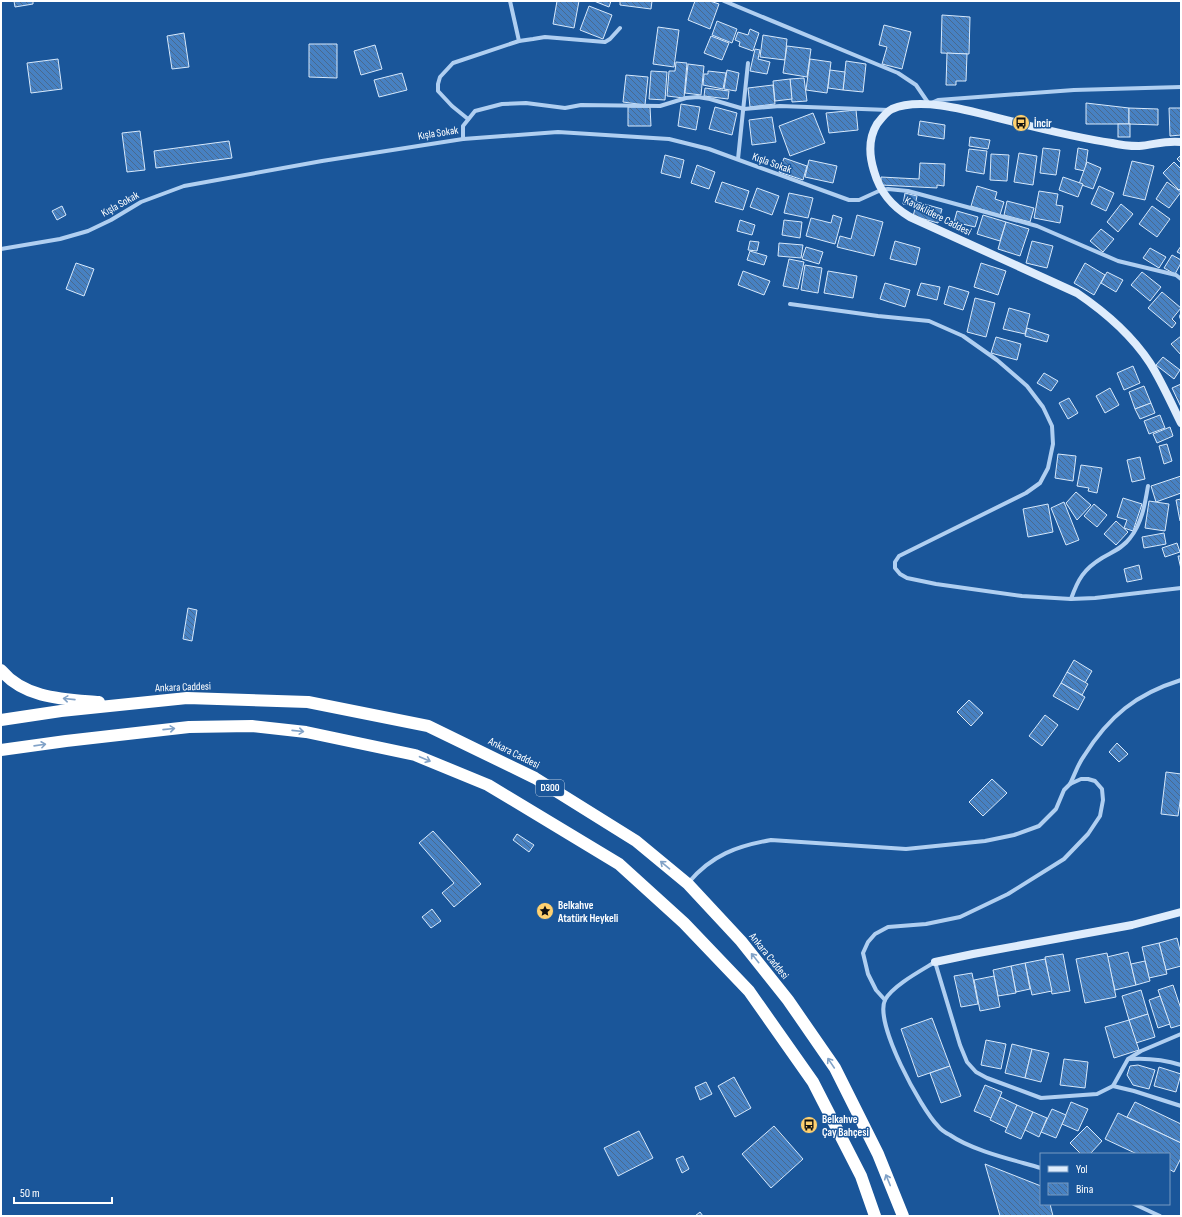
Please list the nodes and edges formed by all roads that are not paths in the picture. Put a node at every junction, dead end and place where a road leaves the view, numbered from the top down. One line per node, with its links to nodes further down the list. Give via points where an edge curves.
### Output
1 (510, 1): 4 (street)
2 (724, 1): 7 (street, via 898,73 916,85)
3 (620, 28): 4 (street, via 605,42 545,37)
4 (519, 41): 10 (street, via 453,63 440,77 438,91)
5 (748, 63): 8 (street)
6 (1181, 87): 7 (street, via 1074,90 938,100)
7 (928, 104): 9 (street, via 909,105); 12 (street, via 1113,144 1140,146 1165,141)
8 (744, 108): 9 (street, via 780,106); 10 (street, via 698,97 660,106 581,105 565,108 526,103 502,104 475,111); 13 (street)
9 (891, 110): 14 (street, Kavaklidere Caddesi, via 880,119 872,132 870,144)
10 (468, 119): 11 (street, via 463,126)
11 (463, 139): 13 (street, Kışla Sokak, via 558,132 670,139); 15 (street, Kışla Sokak, via 184,186 141,202 88,231 60,239)
12 (1181, 142)
13 (738, 159): 14 (street, Kışla Sokak, via 849,200 859,200)
14 (880, 190): 16 (street, via 908,191 1037,226 1118,261 1176,275); 18 (street, Kavaklidere Caddesi, via 898,210 910,217 1077,293 1095,305 1130,337 1150,363)
15 (1, 249)
16 (1181, 279)
17 (790, 304): 21 (street, via 929,321 963,336 997,360 1026,386 1043,407 1052,426 1053,444 1048,468 1040,483 1026,493 907,551 899,556 895,568 907,578 936,584 1022,596)
18 (1181, 423)
19 (1148, 486): 21 (street, via 1145,507 1129,539 1117,550 1089,567 1078,580)
20 (1181, 588): 21 (street)
21 (1071, 599)
22 (1, 670): 24 (highway, one-way to 22, via 40,695 24,689)
23 (1181, 680): 27 (street, via 1135,699 1116,716 1083,757)
24 (122, 705): 25 (highway, Ankara Caddesi / D300); 28 (highway, Ankara Caddesi / D300, one-way to 24, via 636,841 535,778 428,726 308,702 187,698)
25 (1, 720)
26 (1, 750): 39 (highway, D300, one-way to 39, via 188,727 252,726 306,732 415,755 488,785 619,864 684,924 749,991 813,1082 861,1176)
27 (1070, 784): 28 (street, via 1064,790 1056,809 1039,826 1014,835 985,842 906,849 771,840 752,843 708,863); 31 (street, via 1081,779 1095,781 1102,789 1103,800 1100,816 1088,834 1064,859 1008,894 960,917 926,924 888,927 875,934 868,942 863,953 868,974 876,990)
28 (688, 884): 40 (highway, Ankara Caddesi / D300, one-way to 28, via 878,1154 835,1068 783,994 741,941)
29 (1181, 912): 30 (street, via 1132,925)
30 (935, 962): 31 (street, via 894,989); 35 (street, via 960,1044 967,1062 976,1072 1041,1098 1097,1094)
31 (885, 1000): 37 (street, via 883,1009 886,1027 895,1054 926,1111 938,1126 950,1136 973,1147)
32 (1181, 1034): 33 (street)
33 (1128, 1059): 34 (street); 35 (street)
34 (1181, 1064)
35 (1113, 1086): 36 (street, via 1134,1090)
36 (1181, 1106)
37 (1040, 1168)
38 (1136, 1205): 41 (street)
39 (875, 1216)
40 (903, 1216)
41 (1160, 1216)

